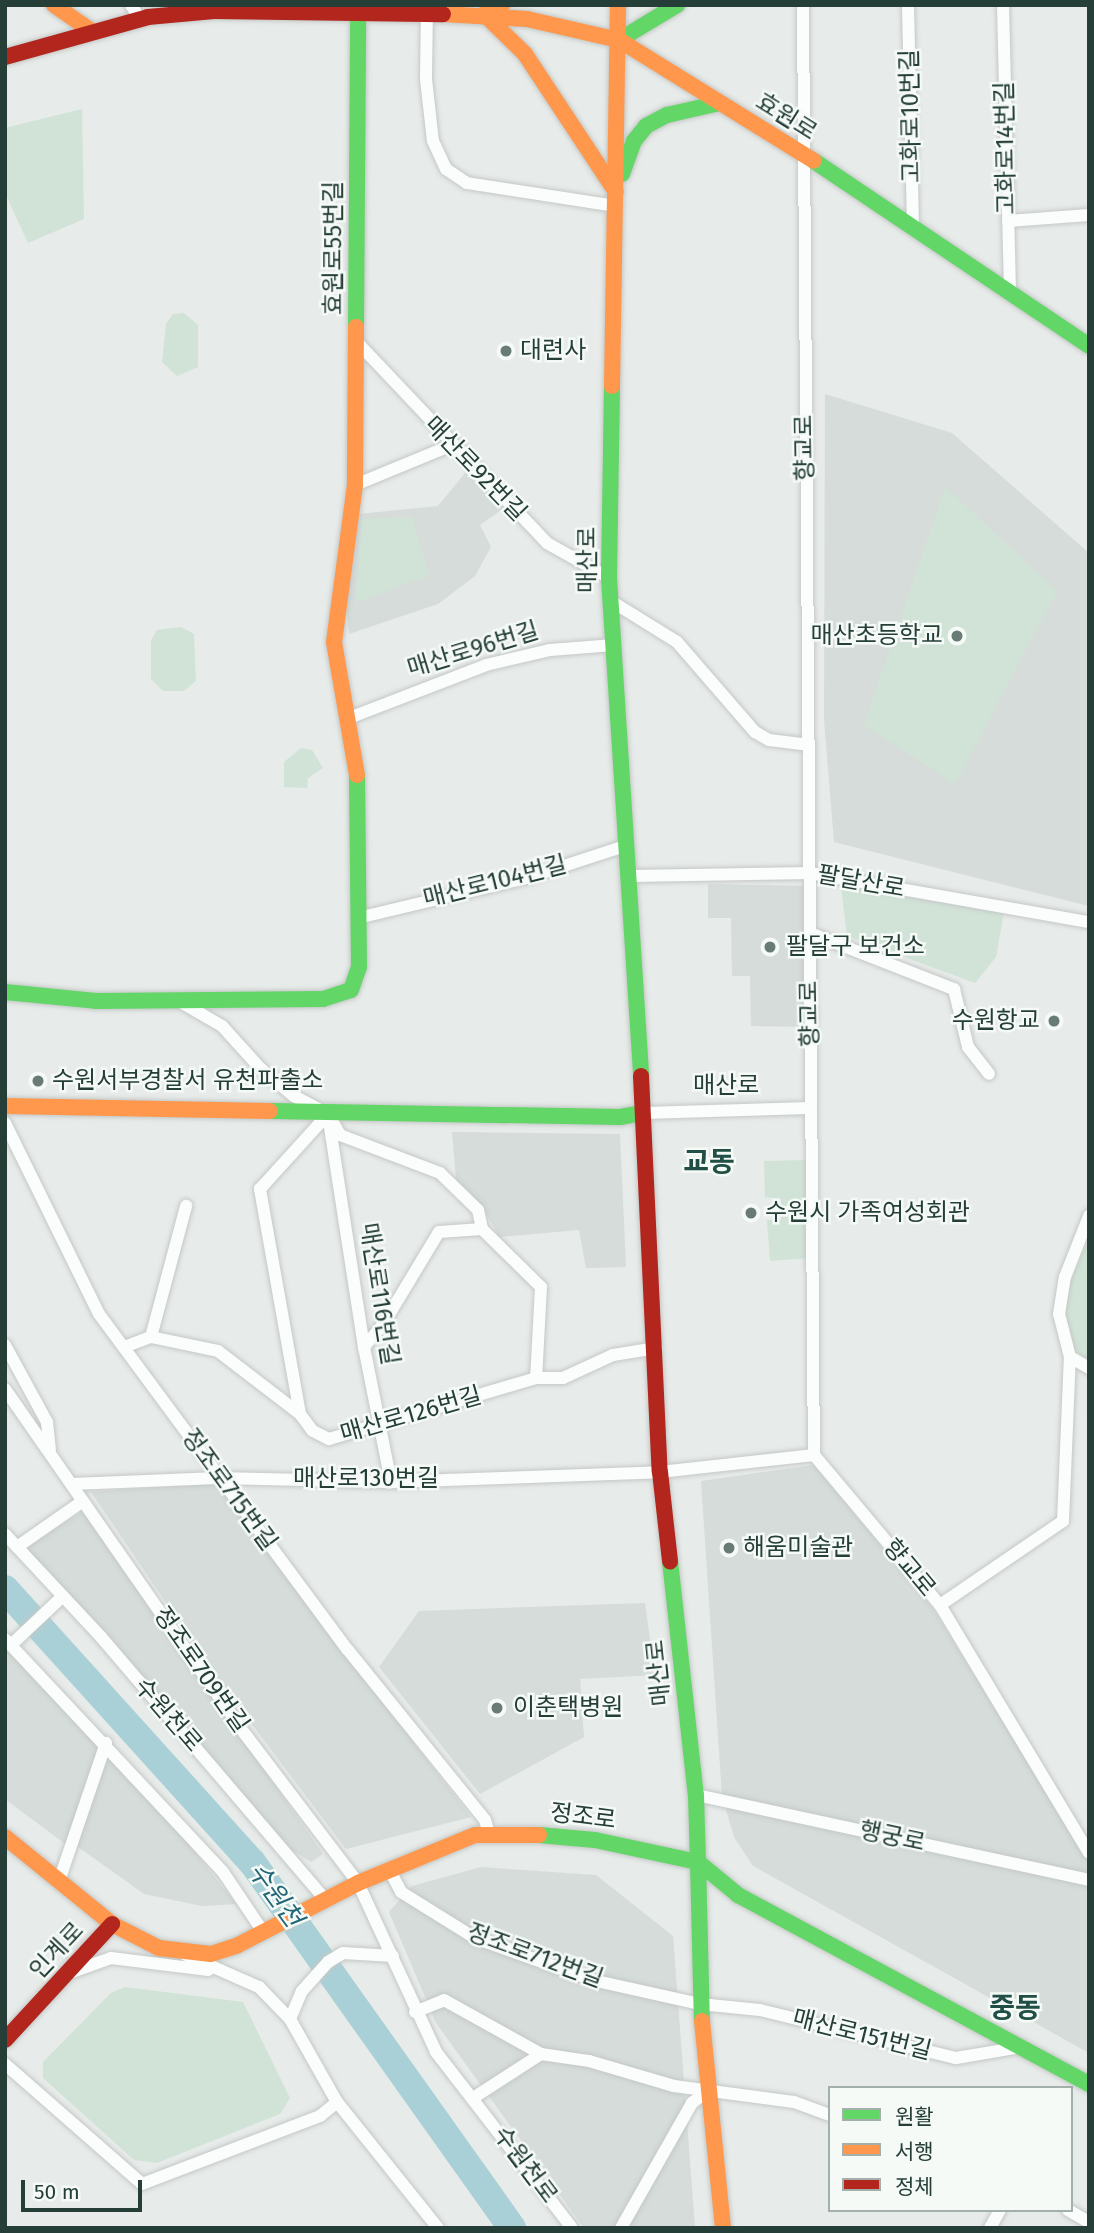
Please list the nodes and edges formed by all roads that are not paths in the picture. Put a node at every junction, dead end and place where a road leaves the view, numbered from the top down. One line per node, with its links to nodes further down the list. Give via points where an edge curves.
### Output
1 (54, 5): 14 (street)
2 (502, 5): 13 (street)
3 (618, 5): 15 (street, 매산로)
4 (677, 5): 15 (street)
5 (803, 5): 18 (street, 향교로)
6 (908, 5): 22 (street, 고화로10번길)
7 (1003, 5): 21 (street, 고화로14번길)
8 (266, 8): 10 (street, 효원로); 12 (street, 효원로)
9 (427, 9): 12 (street, 효원로); 13 (street, 효원로); 19 (street, via 426,79 433,141 446,169 467,183)
10 (161, 10): 11 (street, 효원로)
11 (135, 12): 14 (street, 효원로)
12 (358, 12): 24 (street, 효원로55번길)
13 (484, 14): 15 (street, 효원로); 19 (street, via 525,54)
14 (90, 30): 16 (street, 효원로)
15 (619, 40): 17 (street, 효원로); 19 (street, 매산로)
16 (5, 57)
17 (720, 103): 18 (street, 효원로); 19 (street, via 667,115 646,126 634,141)
18 (802, 153): 22 (street, 효원로); 32 (street, 향교로)
19 (616, 199): 28 (street, 매산로)
20 (1089, 215): 21 (street)
21 (1008, 221): 23 (street, 고화로14번길)
22 (913, 227): 23 (street, 효원로)
23 (1010, 291): 25 (street, 효원로)
24 (356, 341): 26 (street, 매산로92번길); 27 (street, 효원로55번길)
25 (1089, 346)
26 (452, 445): 27 (street); 28 (street, 매산로92번길, via 547,543)
27 (355, 485): 31 (street, via 334,642)
28 (610, 578): 29 (street, 매산로)
29 (611, 601): 30 (street, 매산로); 32 (street, via 677,642 755,732 769,740)
30 (614, 645): 31 (street, 매산로96번길, via 550,650 486,665); 33 (street, 매산로)
31 (349, 718): 36 (street, via 357,759)
32 (808, 745): 34 (street, 향교로)
33 (628, 845): 35 (street, 매산로); 36 (street, 매산로104번길, via 530,877)
34 (810, 873): 35 (street, 팔달산로); 37 (street, 팔달산로); 38 (street, 향교로)
35 (631, 876): 44 (street, 매산로)
36 (362, 917): 40 (street, via 359,967 351,990 323,999)
37 (1089, 922)
38 (810, 933): 41 (street, via 954,989 968,1047); 43 (street, 향교로)
39 (5, 992): 40 (street, via 96,1001)
40 (180, 1001): 45 (street, via 222,1026 261,1069 294,1096)
41 (989, 1074)
42 (5, 1106): 45 (street)
43 (811, 1108): 44 (street, 매산로); 62 (street, 향교로)
44 (642, 1113): 45 (street, via 620,1117); 54 (street, 매산로)
45 (328, 1114): 49 (street, via 340,1135 440,1173 478,1210); 53 (street, 매산로116번길); 59 (street, via 260,1189)
46 (5, 1123): 52 (street, 정조로715번길, via 99,1314)
47 (186, 1206): 50 (street)
48 (1089, 1216): 55 (street, via 1065,1277 1059,1314)
49 (482, 1229): 53 (street, via 439,1232 384,1323); 57 (street, via 541,1287)
50 (151, 1337): 52 (street); 59 (street, 매산로126번길, via 218,1351)
51 (5, 1345): 61 (street, 정조로709번길, via 47,1422)
52 (127, 1346): 64 (street, 정조로715번길)
53 (364, 1347): 60 (street, 매산로116번길)
54 (656, 1348): 57 (street, 매산로126번길, via 613,1355 564,1378); 63 (street, 매산로)
55 (1070, 1357): 56 (street); 71 (street, via 1063,1521)
56 (1089, 1368)
57 (536, 1378): 60 (street, 매산로126번길)
58 (5, 1389): 61 (street, 정조로709번길)
59 (300, 1414): 60 (street, 매산로126번길, via 302,1422 329,1439)
60 (379, 1424): 65 (street, 매산로116번길)
61 (50, 1452): 66 (street, 정조로709번길)
62 (814, 1455): 63 (street, 매산로130번길); 71 (street, 향교로)
63 (660, 1472): 65 (street, 매산로130번길); 74 (street, 매산로)
64 (218, 1478): 65 (street, 매산로130번길); 66 (street, 매산로130번길); 75 (street, 정조로715번길, via 485,1820)
65 (391, 1482)
66 (72, 1484): 67 (street, 정조로709번길)
67 (83, 1502): 69 (street); 82 (street, 정조로709번길, via 245,1734)
68 (5, 1534): 69 (street, 수원천로)
69 (17, 1548): 70 (street, 수원천로)
70 (63, 1597): 72 (street); 83 (street, 수원천로, via 309,1874)
71 (940, 1605): 77 (street, 향교로)
72 (8, 1642): 73 (street)
73 (106, 1743): 81 (street); 85 (street, via 223,1871)
74 (696, 1795): 78 (street, 매산로); 80 (street, 행궁로)
75 (489, 1834): 78 (street, 정조로, via 595,1840); 79 (street, 정조로, via 475,1835)
76 (5, 1838): 81 (street, 정조로)
77 (1089, 1853)
78 (698, 1862): 90 (street, 매산로); 94 (street, 정조로, via 738,1895)
79 (390, 1871): 82 (street, 정조로); 90 (street, 정조로712번길, via 401,1892 475,1938 592,1980)
80 (1089, 1880)
81 (59, 1881): 84 (street, 정조로)
82 (358, 1883): 83 (street, 정조로); 87 (street, 수원천로)
83 (323, 1901): 85 (street, 정조로)
84 (112, 1924): 86 (street, 정조로, via 159,1948); 89 (street, 인계로)
85 (266, 1929): 86 (street, 정조로, via 211,1954)
86 (179, 1952): 88 (street)
87 (393, 1956): 91 (street, 수원천로); 92 (street, via 343,1953 328,1962 302,1990)
88 (222, 1972): 89 (street, via 111,1958); 92 (street, via 259,1987)
89 (69, 1973): 93 (street, 인계로)
90 (701, 2004): 94 (street, 매산로151번길, via 760,2010 956,2058); 98 (street, 매산로)
91 (415, 2012): 95 (street, via 444,2000); 99 (street, 수원천로, via 436,2052)
92 (290, 2019): 100 (street)
93 (5, 2039)
94 (1023, 2047): 97 (street, 정조로)
95 (541, 2054): 98 (street, via 589,2061 674,2086); 99 (street)
96 (5, 2064): 100 (street, via 142,2184 320,2116)
97 (1078, 2082)
98 (709, 2089): 101 (street, via 794,2102); 107 (street, via 692,2103); 108 (street, 매산로)
99 (473, 2098): 106 (street, 수원천로)
100 (337, 2102): 105 (street)
101 (828, 2114)
102 (999, 2212): 109 (street)
103 (1072, 2212): 104 (street)
104 (1089, 2222)
105 (437, 2227)
106 (572, 2228)
107 (621, 2228)
108 (723, 2228)
109 (990, 2228)

